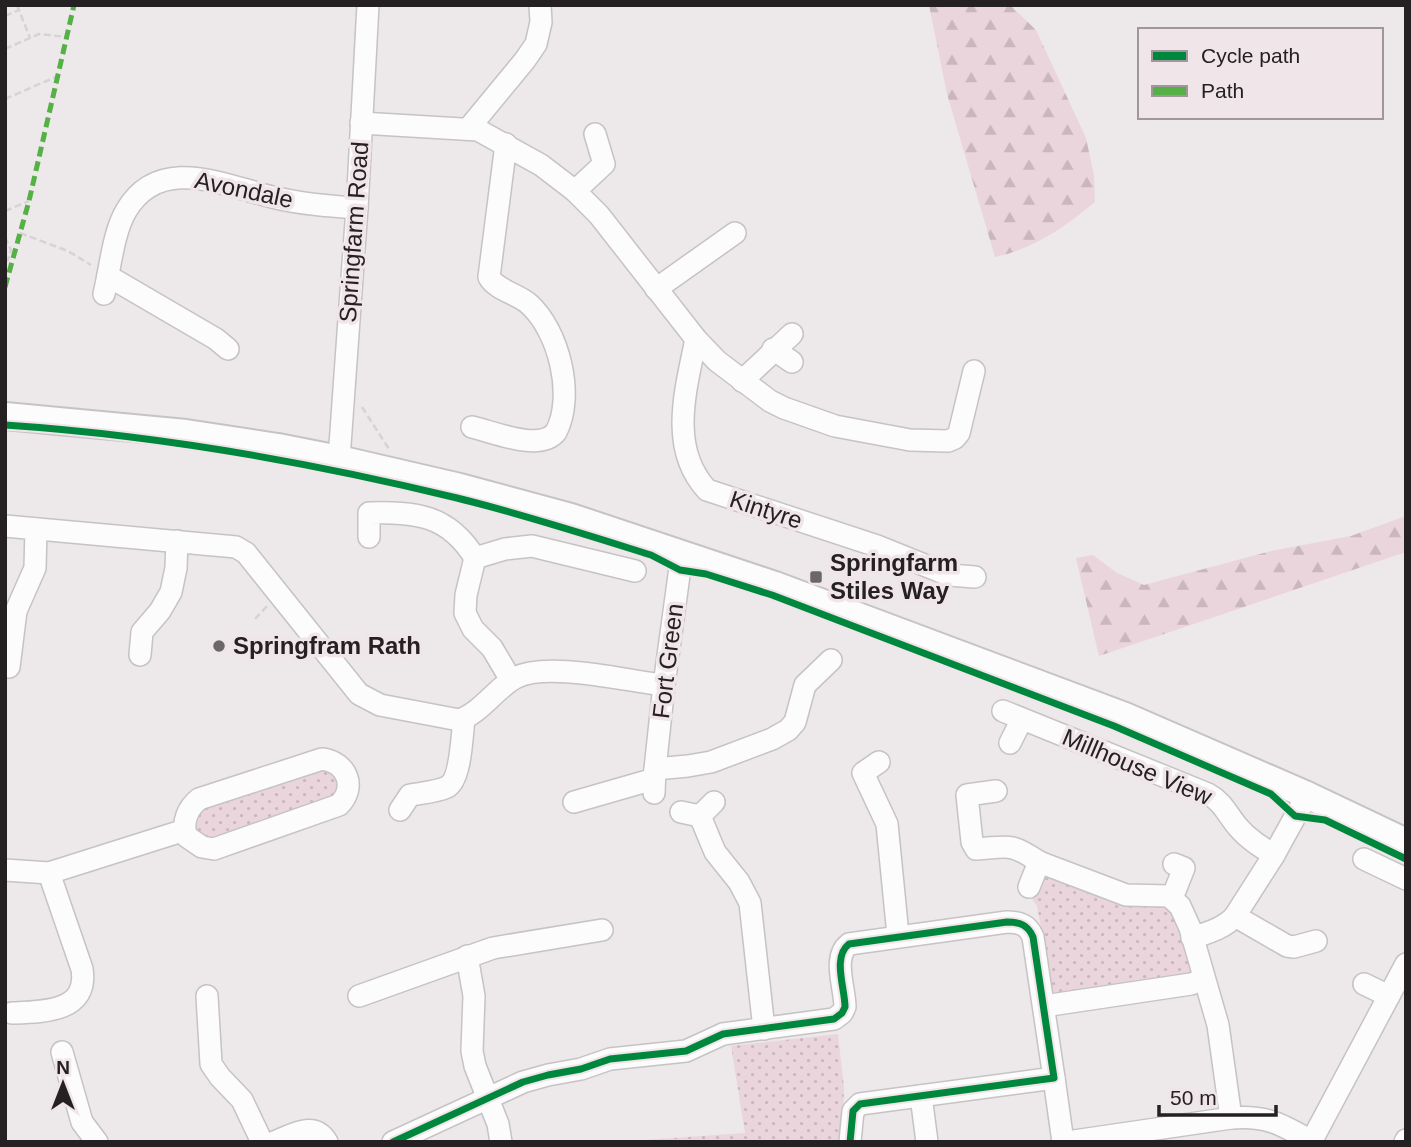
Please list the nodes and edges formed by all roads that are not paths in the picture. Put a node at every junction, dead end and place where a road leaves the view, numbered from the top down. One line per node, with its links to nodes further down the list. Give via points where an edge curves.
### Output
1 (368, 5): 3 (street, Springfarm Road)
2 (540, 5): 4 (street, via 536,44)
3 (361, 123): 4 (street); 8 (street, Springfarm Road)
4 (469, 128): 6 (street)
5 (595, 134): 7 (street, via 604,164)
6 (506, 144): 7 (street); 19 (street, via 489,277 530,305 555,342 563,368 562,412 556,432 544,441)
7 (575, 191): 10 (street)
8 (357, 208): 13 (street, Avondale, via 320,206 195,178 166,180 144,191 120,224 106,285); 20 (street, Springfarm Road)
9 (735, 233): 10 (street, via 697,245)
10 (656, 289): 12 (street)
11 (792, 334): 14 (street)
12 (696, 339): 17 (street); 28 (street, Kintyre, via 682,424 688,458 707,490 877,546 949,575)
13 (228, 349)
14 (774, 349): 15 (street); 17 (street)
15 (792, 362)
16 (974, 371): 17 (street, via 958,394 965,441 944,442 835,426 784,408)
17 (742, 380)
18 (5, 415): 20 (main road, via 186,433)
19 (472, 427)
20 (339, 459): 25 (main road, via 571,517)
21 (5, 526): 22 (street)
22 (36, 529): 24 (street); 31 (street, via 35,568 16,611)
23 (369, 537): 26 (street, via 369,513 426,516 458,537)
24 (177, 541): 29 (street, via 171,592 142,632); 34 (street, via 226,545 246,553 365,698 445,719)
25 (682, 553): 33 (street, Fort Green); 39 (main road, via 1125,716)
26 (475, 558): 27 (street, via 505,548 532,546); 32 (street, via 465,613)
27 (635, 571)
28 (975, 577)
29 (140, 655)
30 (836, 656): 37 (street, via 805,685 795,722 788,730)
31 (9, 667)
32 (510, 680): 33 (street, via 527,673 555,671); 34 (street)
33 (664, 685): 37 (street, Fort Green)
34 (464, 719): 41 (street, via 454,782 410,795)
35 (1010, 743): 45 (street, Millhouse View, via 1013,715 1215,798 1238,828)
36 (879, 762): 56 (street, via 863,773 887,824)
37 (654, 780): 40 (street)
38 (996, 791): 47 (street, via 967,795 976,849 1012,846)
39 (1307, 795): 44 (main road); 45 (street)
40 (574, 802)
41 (400, 810)
42 (698, 810): 68 (street, via 715,852 750,903)
43 (185, 830): 43 (street, via 190,808 199,799 312,761 334,762 348,778 347,793 338,805 227,846 202,848); 50 (street)
44 (1406, 842)
45 (1274, 855): 54 (street)
46 (1364, 859): 51 (street)
47 (1039, 862): 52 (street); 53 (street, via 1126,895)
48 (1174, 864): 53 (street, via 1185,868)
49 (5, 870): 50 (street)
50 (50, 873): 67 (street, via 83,984 74,1000 62,1006)
51 (1406, 879)
52 (1029, 887)
53 (1172, 898): 57 (street, via 1182,910)
54 (1235, 916): 57 (street); 58 (street, via 1287,946)
55 (602, 930): 59 (street)
56 (898, 936): 66 (street, via 1007,922 1026,926 1034,937); 68 (street, via 844,947 840,958 845,1007 839,1017)
57 (1192, 938): 61 (street)
58 (1316, 941)
59 (467, 956): 64 (street); 72 (street, via 474,996 472,1051)
60 (1406, 964): 65 (street)
61 (1204, 979): 66 (street); 73 (street, via 1221,1040)
62 (1364, 984): 65 (street)
63 (207, 996): 76 (street, via 211,1064 242,1100)
64 (359, 996)
65 (1389, 996): 74 (street)
66 (1044, 1006): 70 (street)
67 (12, 1013)
68 (764, 1029): 72 (street, via 714,1037 686,1051 610,1059 523,1082)
69 (62, 1052): 75 (street, via 82,1122)
70 (1054, 1079): 71 (street); 83 (street)
71 (921, 1096): 81 (street, via 856,1106); 82 (street)
72 (487, 1099): 79 (street); 80 (street)
73 (1231, 1118): 74 (street, via 1272,1120); 83 (street)
74 (1311, 1141)
75 (97, 1142)
76 (262, 1142)
77 (274, 1142): 78 (street, via 308,1129)
78 (327, 1142)
79 (393, 1142)
80 (501, 1142)
81 (850, 1142)
82 (928, 1142)
83 (1065, 1142)

